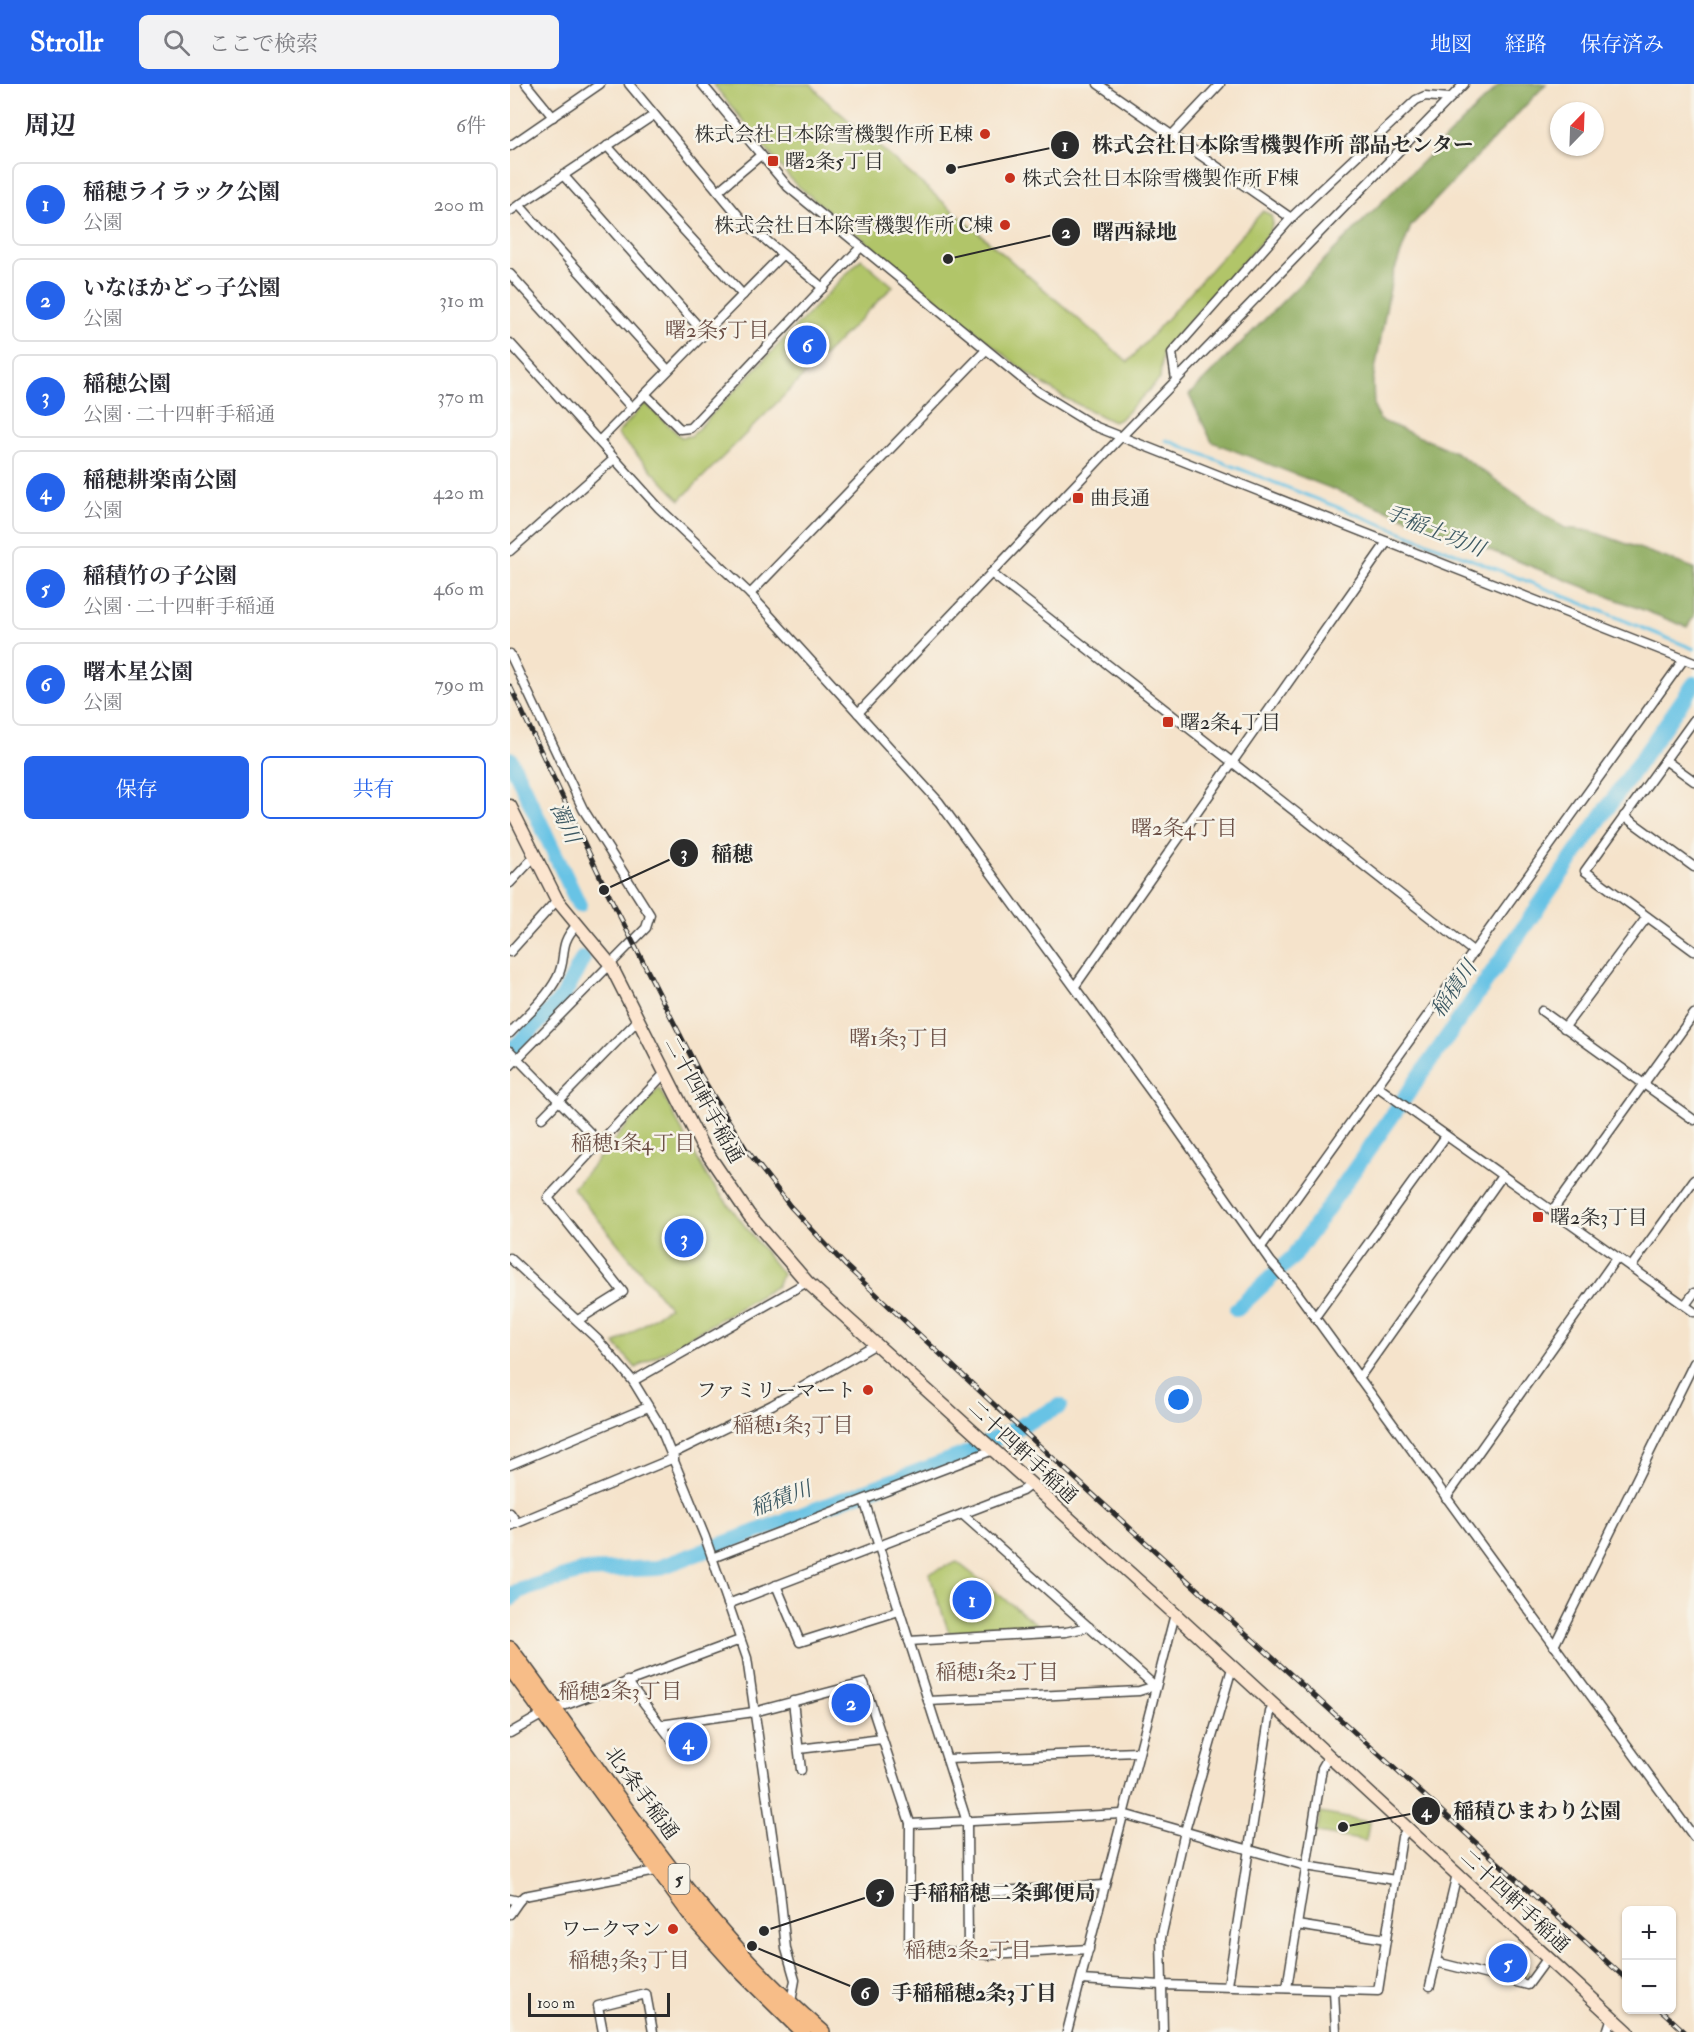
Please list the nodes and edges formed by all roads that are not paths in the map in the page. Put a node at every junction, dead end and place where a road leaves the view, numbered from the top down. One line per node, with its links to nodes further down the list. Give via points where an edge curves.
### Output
1 (526, 84): 10 (street)
2 (600, 84): 10 (street)
3 (629, 84): 9 (street)
4 (702, 84): 14 (street)
5 (1098, 84): 11 (street)
6 (1220, 84): 11 (street)
7 (1464, 84): 8 (street)
8 (1450, 98): 19 (street, via 1425,96 1416,100); 29 (street)
9 (654, 114): 13 (street); 16 (street)
10 (553, 117): 12 (street)
11 (1172, 135): 19 (street)
12 (510, 146)
13 (607, 146): 15 (street); 24 (street)
14 (761, 155): 16 (street); 20 (street, via 788,187)
15 (564, 175): 17 (street); 25 (street)
16 (718, 190): 21 (street, via 743,221)
17 (519, 205): 18 (street); 28 (street)
18 (510, 211)
19 (1291, 218): 29 (street, via 1172,353)
20 (861, 247): 23 (street); 27 (street)
21 (782, 255): 23 (street); 24 (street)
22 (510, 274): 31 (street)
23 (823, 288): 30 (street, via 690,428 680,429)
24 (743, 295): 25 (street)
25 (705, 333): 28 (street)
26 (510, 343): 33 (street)
27 (986, 350): 32 (street, via 1037,392 1070,413); 38 (street)
28 (668, 370): 30 (street)
29 (1176, 380): 32 (street)
30 (645, 394): 31 (street)
31 (632, 408): 33 (street)
32 (1120, 436): 35 (street); 37 (street)
33 (599, 441): 34 (street)
34 (614, 459): 36 (street); 38 (street, via 659,508)
35 (1387, 542): 40 (street); 45 (street)
36 (510, 550)
37 (991, 573): 42 (street); 45 (street)
38 (750, 594): 42 (street)
39 (510, 654): 58 (street, via 583,809 650,915 646,928)
40 (1684, 659): 41 (street); 57 (street)
41 (1694, 663)
42 (858, 713): 59 (street, via 939,802)
43 (1694, 720): 44 (street)
44 (1665, 760): 46 (street); 48 (street)
45 (1231, 762): 57 (street); 59 (street)
46 (1694, 781)
47 (510, 806): 49 (street, 二十四軒手稲通)
48 (1624, 816): 50 (street); 53 (street, via 1585,871)
49 (534, 857): 51 (street); 52 (street, 二十四軒手稲通)
50 (1694, 867)
51 (510, 883)
52 (557, 900): 54 (street, 二十四軒手稲通); 56 (street)
53 (1647, 917): 55 (street); 63 (street)
54 (576, 926): 58 (street, 二十四軒手稲通); 64 (street, via 564,938 558,977)
55 (1694, 951)
56 (510, 952)
57 (1474, 952): 69 (street)
58 (610, 964): 62 (street, 二十四軒手稲通); 65 (street)
59 (1075, 986): 78 (street)
60 (1542, 1011): 63 (street)
61 (1694, 1014): 68 (street)
62 (638, 1020): 67 (street, 二十四軒手稲通); 70 (street)
63 (1564, 1028): 68 (street)
64 (510, 1033)
65 (514, 1055): 66 (street); 70 (street)
66 (510, 1066)
67 (665, 1073): 74 (street); 82 (street, 二十四軒手稲通, via 701,1144 749,1215)
68 (1644, 1085): 72 (street); 77 (street)
69 (1378, 1087): 73 (street); 78 (street)
70 (558, 1100): 71 (street); 74 (street)
71 (542, 1118)
72 (1694, 1120)
73 (1446, 1136): 75 (street); 86 (street)
74 (599, 1142): 87 (street, via 548,1198 623,1292)
75 (1502, 1176): 77 (street); 90 (street)
76 (1694, 1180): 81 (street)
77 (1552, 1211): 79 (street)
78 (1261, 1247): 86 (street)
79 (1617, 1257): 81 (street); 97 (street)
80 (510, 1258): 87 (street)
81 (1631, 1267): 84 (street)
82 (807, 1282): 88 (street, 二十四軒手稲通); 91 (street)
83 (1694, 1293): 84 (street)
84 (1685, 1305): 85 (street)
85 (1694, 1312)
86 (1315, 1317): 90 (street)
87 (578, 1320): 91 (street)
88 (876, 1344): 93 (street, 二十四軒手稲通); 94 (street, via 772,1405)
89 (1694, 1363): 111 (street)
90 (1359, 1378): 97 (street)
91 (633, 1381): 92 (street)
92 (648, 1407): 94 (street); 95 (street)
93 (991, 1448): 96 (street, 二十四軒手稲通); 98 (street)
94 (673, 1456): 101 (street); 103 (street)
95 (510, 1465)
96 (1030, 1485): 100 (street); 107 (street, 二十四軒手稲通)
97 (1446, 1498): 111 (street)
98 (864, 1500): 102 (street); 103 (street)
99 (510, 1513): 101 (street)
100 (962, 1514): 102 (street); 108 (street)
101 (514, 1525)
102 (878, 1546): 104 (street); 106 (street)
103 (711, 1557): 105 (street)
104 (776, 1586): 105 (street); 106 (street, via 800,1642)
105 (728, 1604): 109 (street)
106 (899, 1611): 110 (street)
107 (1174, 1614): 114 (street, 二十四軒手稲通); 116 (street)
108 (1089, 1627): 110 (street, via 1066,1632); 116 (street)
109 (740, 1640): 115 (street); 121 (street, via 747,1658)
110 (909, 1641): 118 (street)
111 (1554, 1646): 135 (street)
112 (510, 1649): 120 (highway, 北5条手稲通 / 5)
113 (510, 1667): 120 (highway, 北5条手稲通 / 5)
114 (1232, 1668): 119 (street, 二十四軒手稲通); 136 (street)
115 (627, 1681): 120 (street); 122 (street)
116 (1155, 1686): 118 (street, via 1138,1691); 127 (street)
117 (793, 1701): 121 (street); 124 (street, via 864,1683); 126 (street)
118 (928, 1701): 129 (street)
119 (1274, 1706): 128 (street, 二十四軒手稲通); 137 (street)
120 (550, 1711): 123 (street); 139 (highway, 北5条手稲通 / 5)
121 (754, 1713): 122 (street); 159 (street, via 786,1949 795,1980)
122 (660, 1725): 125 (street)
123 (510, 1733)
124 (882, 1739): 126 (street); 133 (street)
125 (679, 1749)
126 (799, 1749): 130 (street)
127 (1138, 1752): 129 (street); 131 (street)
128 (1329, 1756): 134 (street, 二十四軒手稲通); 138 (street, via 1322,1767)
129 (946, 1759): 132 (street)
130 (801, 1770)
131 (1123, 1814): 132 (street); 136 (street); 142 (street)
132 (967, 1822): 133 (street); 143 (street)
133 (910, 1824): 150 (street, via 909,1948)
134 (1408, 1828): 140 (street, 二十四軒手稲通); 141 (street, via 1402,1837)
135 (1692, 1830)
136 (1185, 1831): 137 (street); 154 (street, via 1161,1938)
137 (1249, 1849): 138 (street); 155 (street)
138 (1306, 1866): 141 (street); 147 (street)
139 (663, 1867): 145 (street, via 524,1896); 159 (highway, 北5条手稲通 / 5); 163 (highway, 北5条手稲通 / 5, via 694,1919)
140 (1457, 1874): 151 (street, 二十四軒手稲通); 152 (street)
141 (1395, 1880): 148 (street)
142 (1104, 1885): 143 (street); 149 (street)
143 (967, 1893): 150 (street)
144 (510, 1899): 145 (street)
145 (519, 1901): 146 (street)
146 (510, 1914)
147 (1297, 1925): 148 (street); 157 (street)
148 (1386, 1939): 158 (street, via 1378,1991)
149 (1089, 1949): 150 (street); 153 (street)
150 (968, 1953)
151 (1547, 1959): 152 (street, via 1528,1985); 160 (street, 二十四軒手稲通)
152 (1436, 1962): 156 (street)
153 (1081, 1980): 154 (street); 165 (street)
154 (1161, 1985): 155 (street); 166 (street)
155 (1227, 1985): 157 (street)
156 (1430, 1986)
157 (1287, 1988): 158 (street)
158 (1334, 1990): 167 (street)
159 (791, 2002): 164 (highway, 北5条手稲通 / 5)
160 (1612, 2017): 168 (street); 169 (street, 二十四軒手稲通)
161 (603, 2032): 162 (street, via 598,2006 646,1994)
162 (653, 2032)
163 (803, 2032)
164 (822, 2032)
165 (1067, 2032)
166 (1163, 2032)
167 (1336, 2032)
168 (1607, 2032)
169 (1628, 2032)

